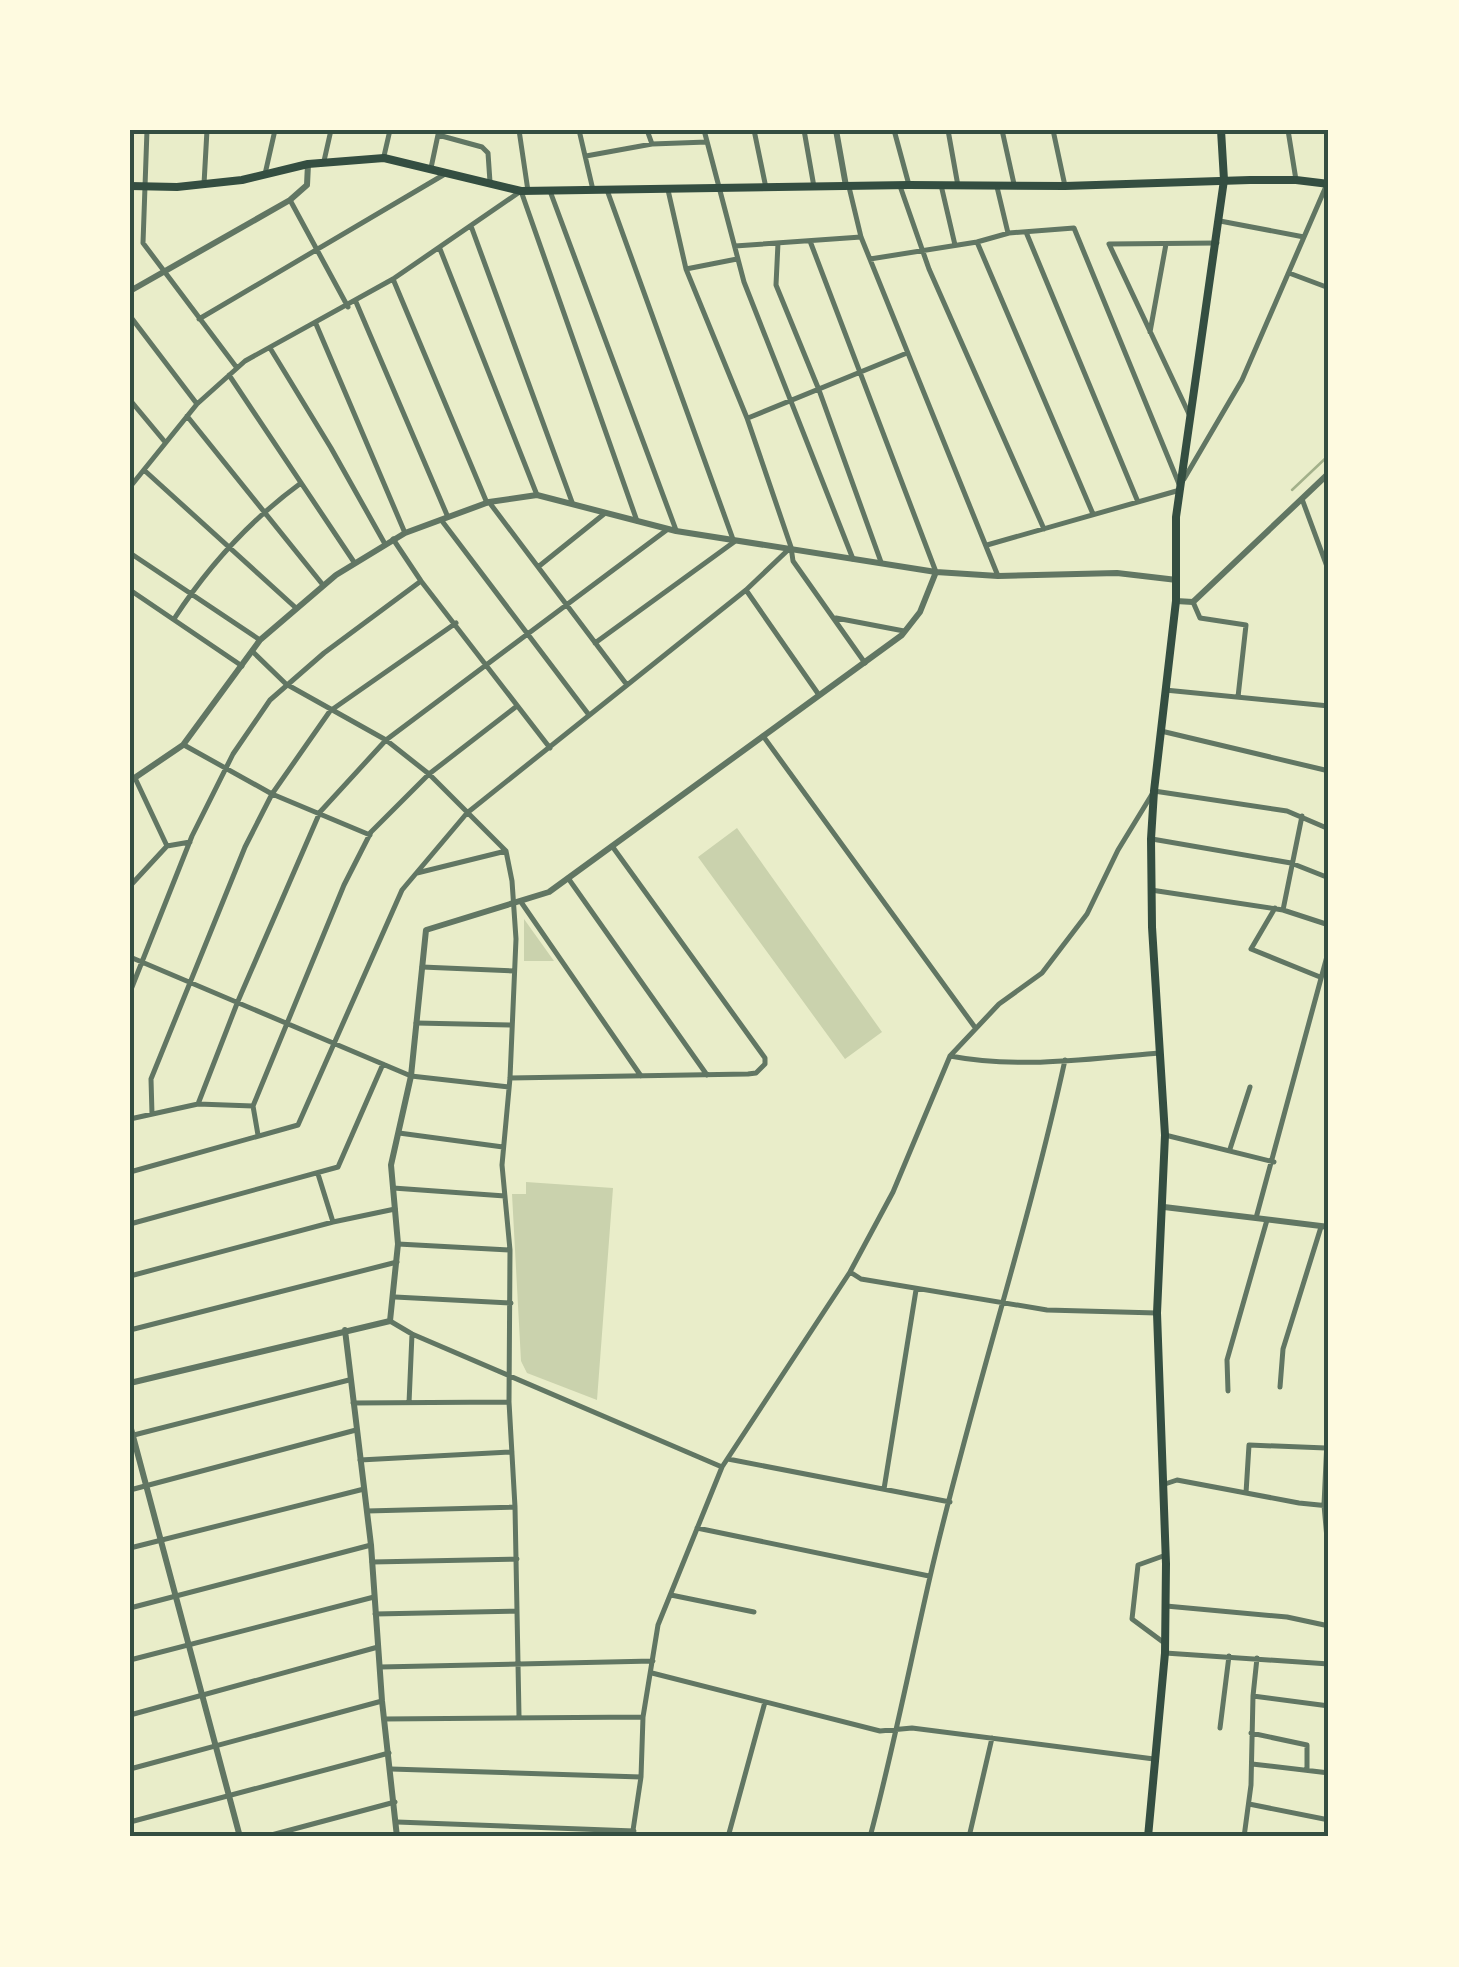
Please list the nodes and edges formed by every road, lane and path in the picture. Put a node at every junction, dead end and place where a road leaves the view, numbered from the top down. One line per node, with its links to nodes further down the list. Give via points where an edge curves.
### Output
1 (147, 130): 41 (street)
2 (208, 130): 32 (street)
3 (274, 130): 28 (street)
4 (332, 130): 24 (street)
5 (390, 130): 23 (street)
6 (519, 130): 49 (street)
7 (579, 130): 22 (street)
8 (647, 130): 21 (street)
9 (704, 130): 20 (street)
10 (754, 130): 44 (street)
11 (804, 130): 36 (street)
12 (836, 130): 37 (street)
13 (894, 130): 34 (street)
14 (948, 130): 39 (street)
15 (1002, 130): 43 (street)
16 (1053, 130): 40 (street)
17 (1221, 130): 29 (main road)
18 (1288, 130): 30 (street)
19 (439, 132): 26 (street); 31 (street, via 482,147)
20 (707, 142): 21 (street); 45 (street)
21 (652, 144): 22 (street)
22 (586, 156): 46 (street)
23 (384, 158): 24 (main road); 26 (main road)
24 (324, 163): 25 (main road)
25 (308, 164): 28 (main road); 51 (street, via 307,186)
26 (431, 168): 27 (main road)
27 (448, 172): 31 (main road); 69 (street)
28 (265, 174): 32 (main road)
29 (1224, 180): 30 (main road); 40 (main road); 52 (main road)
30 (1296, 180): 33 (main road)
31 (490, 182): 49 (main road)
32 (204, 184): 41 (main road)
33 (1328, 184): 57 (street)
34 (904, 185): 37 (main road); 38 (main road); 68 (street)
35 (130, 186): 41 (main road)
36 (814, 186): 37 (main road); 44 (main road)
37 (847, 186): 56 (street)
38 (940, 186): 39 (main road); 66 (street)
39 (958, 186): 42 (main road)
40 (1065, 186): 43 (main road)
41 (144, 187): 63 (street)
42 (998, 187): 43 (main road); 55 (street)
43 (1014, 187)
44 (766, 188): 45 (main road)
45 (720, 189): 48 (main road); 65 (street)
46 (593, 190): 47 (main road); 50 (main road)
47 (607, 190): 48 (main road); 118 (street)
48 (668, 190): 73 (street)
49 (524, 191): 50 (main road); 53 (street); 113 (street)
50 (550, 191): 115 (street)
51 (290, 200): 69 (street); 72 (street)
52 (1220, 221): 57 (street); 62 (main road)
53 (471, 226): 67 (street); 107 (street)
54 (1026, 231): 55 (street); 103 (street, via 1074,228); 108 (street)
55 (1008, 233): 59 (street)
56 (861, 237): 58 (street); 71 (street)
57 (1304, 237): 74 (street)
58 (810, 241): 61 (street); 87 (street)
59 (977, 242): 66 (street); 111 (street)
60 (130, 243): 63 (street)
61 (778, 243): 65 (street); 89 (street, via 776,285)
62 (1218, 243): 64 (street); 93 (main road)
63 (143, 244): 72 (street)
64 (1166, 244): 83 (street); 83 (street, via 1109,244)
65 (735, 246): 70 (street)
66 (956, 246): 68 (street)
67 (440, 248): 75 (street); 104 (street)
68 (922, 250): 71 (street); 114 (street)
69 (318, 251): 79 (street); 81 (street)
70 (738, 259): 73 (street); 91 (street)
71 (870, 260): 85 (street)
72 (166, 270): 77 (street); 81 (street)
73 (686, 270): 95 (street)
74 (1288, 273): 76 (street); 103 (street, via 1242,380)
75 (394, 280): 78 (street); 106 (street)
76 (1329, 288)
77 (130, 291)
78 (356, 302): 79 (street); 112 (street)
79 (348, 307): 82 (street)
80 (130, 316): 92 (street)
81 (198, 319): 86 (street)
82 (316, 324): 84 (street); 116 (street)
83 (1150, 335): 93 (street)
84 (270, 348): 86 (street); 119 (street)
85 (907, 353): 87 (street); 120 (street)
86 (237, 368): 88 (street)
87 (860, 371): 89 (street); 128 (street)
88 (230, 375): 92 (street); 101 (street)
89 (819, 390): 91 (street); 126 (street)
90 (130, 400): 96 (street)
91 (792, 401): 95 (street); 124 (street)
92 (198, 404): 94 (street)
93 (1189, 414): 103 (main road)
94 (187, 416): 96 (street); 109 (street)
95 (747, 418): 122 (street)
96 (165, 442): 98 (street)
97 (130, 470): 100 (street)
98 (144, 470): 100 (street); 121 (street)
99 (1329, 472): 105 (street)
100 (136, 478): 102 (street)
101 (301, 483): 109 (street); 125 (street)
102 (130, 487)
103 (1180, 488): 108 (street); 132 (main road)
104 (537, 495): 106 (street); 107 (street)
105 (1302, 499): 129 (street); 138 (street)
106 (488, 502): 112 (street); 127 (street)
107 (572, 502): 110 (street)
108 (1138, 502): 111 (street)
109 (263, 511): 121 (street); 133 (street)
110 (604, 514): 113 (street); 127 (street)
111 (1093, 514): 114 (street)
112 (444, 517): 116 (street); 145 (street)
113 (637, 521): 115 (street)
114 (1044, 528): 120 (street)
115 (672, 530): 118 (street); 139 (street)
116 (404, 532): 117 (street)
117 (394, 539): 119 (street); 131 (street)
118 (734, 542): 122 (street); 147 (street)
119 (384, 544): 125 (street)
120 (988, 545): 130 (street)
121 (226, 547): 136 (street); 140 (street)
122 (791, 547): 124 (street); 135 (street); 141 (street, via 793,562)
123 (130, 553): 136 (street)
124 (853, 559): 126 (street)
125 (354, 562): 133 (street)
126 (882, 565): 128 (street)
127 (538, 567): 139 (street)
128 (936, 572): 130 (street); 144 (street)
129 (1329, 572)
130 (998, 576): 132 (street, via 1117,573)
131 (422, 580): 143 (street); 152 (street)
132 (1177, 580): 137 (main road)
133 (323, 586): 140 (street)
134 (130, 590): 142 (street)
135 (746, 590): 153 (street); 155 (street)
136 (190, 594): 142 (street); 146 (street)
137 (1176, 601): 138 (street); 154 (main road)
138 (1192, 602): 156 (street, via 1200,618 1246,626)
139 (567, 605): 145 (street); 147 (street)
140 (296, 608): 146 (street)
141 (833, 617): 144 (street); 150 (street)
142 (174, 619): 151 (street)
143 (456, 623): 149 (street); 159 (street)
144 (905, 631): 150 (street)
145 (526, 635): 149 (street); 160 (street)
146 (260, 640): 148 (street)
147 (595, 643): 153 (street)
148 (252, 651): 151 (street); 152 (street)
149 (486, 663): 157 (street); 163 (street)
150 (865, 663): 155 (street)
151 (242, 666): 164 (street)
152 (286, 684): 159 (street); 166 (street)
153 (627, 685): 160 (street)
154 (1165, 690): 156 (street); 161 (main road)
155 (820, 697): 162 (street)
156 (1238, 697): 158 (street)
157 (517, 706): 165 (street); 168 (street)
158 (1329, 706)
159 (330, 711): 163 (street); 171 (street)
160 (590, 716): 165 (street)
161 (1161, 731): 167 (street); 170 (main road)
162 (763, 736): 180 (street); 204 (street)
163 (386, 740): 168 (street); 172 (street)
164 (183, 745): 166 (street); 169 (street)
165 (550, 748): 173 (street)
166 (226, 768): 171 (street); 178 (street)
167 (1329, 771)
168 (429, 774): 173 (street); 176 (street)
169 (133, 780): 179 (street)
170 (1154, 791): 174 (street); 177 (main road); 204 (street, via 1088,914 1042,973)
171 (272, 794): 172 (street); 198 (street)
172 (320, 812): 176 (street); 200 (street)
173 (467, 813): 181 (street); 183 (street)
174 (1302, 816): 175 (street); 182 (street)
175 (1329, 829)
176 (370, 835): 201 (street)
177 (1151, 839): 182 (street); 187 (main road)
178 (190, 842): 179 (street); 194 (street)
179 (167, 846): 186 (street)
180 (612, 846): 184 (street); 210 (street, via 765,1058 756,1074)
181 (506, 851): 183 (street); 188 (street)
182 (1291, 863): 185 (street); 190 (street)
183 (417, 873): 205 (street, via 402,890)
184 (568, 878): 188 (street); 210 (street)
185 (1329, 878)
186 (130, 886)
187 (1151, 890): 189 (street); 206 (main road)
188 (518, 903): 195 (street, via 426,930); 196 (street); 212 (street)
189 (1275, 908): 190 (street); 197 (street, via 1251,949)
190 (1284, 910): 191 (street)
191 (1329, 926)
192 (1329, 950): 197 (street)
193 (130, 956): 194 (street)
194 (143, 961): 198 (street); 199 (street)
195 (420, 967): 196 (street); 202 (street)
196 (514, 971): 203 (street)
197 (1320, 977): 225 (street)
198 (191, 982): 200 (street); 218 (street, via 151,1080)
199 (130, 992)
200 (238, 1001): 201 (street); 216 (street)
201 (287, 1022): 205 (street); 217 (street)
202 (416, 1023): 203 (street); 211 (street)
203 (512, 1026): 213 (street)
204 (974, 1026): 207 (street)
205 (337, 1043): 209 (street); 222 (street, via 298,1125)
206 (1159, 1053): 208 (street); 221 (main road)
207 (950, 1056): 208 (street); 240 (street, via 893,1192)
208 (1065, 1060): 244 (street)
209 (383, 1064): 211 (street); 227 (street, via 338,1168)
210 (708, 1075): 212 (street)
211 (412, 1076): 214 (street); 220 (street)
212 (642, 1076): 213 (street)
213 (510, 1078): 214 (street)
214 (509, 1087): 223 (street)
215 (1250, 1087): 224 (street)
216 (198, 1104): 217 (street); 218 (street)
217 (253, 1106): 222 (street)
218 (152, 1114): 219 (street)
219 (130, 1119)
220 (399, 1133): 223 (street); 228 (street)
221 (1166, 1135): 224 (street); 230 (main road)
222 (258, 1137): 226 (street)
223 (503, 1146): 229 (street)
224 (1230, 1149): 225 (street)
225 (1274, 1162): 232 (street)
226 (130, 1172)
227 (318, 1174): 234 (street); 235 (street)
228 (393, 1188): 229 (street); 231 (street)
229 (506, 1196): 238 (street)
230 (1164, 1207): 232 (street); 246 (main road)
231 (395, 1209): 234 (street); 237 (street)
232 (1256, 1218): 233 (street)
233 (1267, 1219): 236 (street); 255 (street, via 1227,1360)
234 (333, 1222): 241 (street)
235 (130, 1224)
236 (1325, 1227): 254 (street, via 1283,1349)
237 (398, 1244): 238 (street); 239 (street)
238 (510, 1250): 245 (street)
239 (397, 1262): 243 (street); 248 (street)
240 (850, 1272): 242 (street); 265 (street)
241 (130, 1276)
242 (916, 1289): 244 (street); 271 (street)
243 (394, 1297): 245 (street); 247 (street)
244 (1004, 1302): 246 (street); 274 (street)
245 (511, 1304): 251 (street)
246 (1156, 1313): 268 (main road)
247 (390, 1321): 249 (street); 250 (street)
248 (130, 1330)
249 (345, 1330): 252 (street); 253 (street)
250 (412, 1334): 251 (street); 259 (street)
251 (508, 1375): 257 (street); 267 (street)
252 (349, 1380): 258 (street); 262 (street)
253 (130, 1383)
254 (1280, 1387)
255 (1228, 1391)
256 (1329, 1396): 263 (street)
257 (508, 1402): 259 (street); 264 (street)
258 (353, 1403): 259 (street); 261 (street)
259 (410, 1403)
260 (130, 1425): 262 (street)
261 (356, 1430): 266 (street); 269 (street)
262 (132, 1435): 269 (street)
263 (1326, 1448): 273 (street, via 1249,1445); 275 (street)
264 (512, 1452): 266 (street); 276 (street)
265 (728, 1459): 267 (street); 271 (street)
266 (360, 1460): 270 (street)
267 (722, 1467): 278 (street)
268 (1162, 1485): 273 (street, via 1177,1480); 282 (main road)
269 (147, 1486): 272 (street); 279 (street)
270 (364, 1489): 277 (street); 279 (street)
271 (884, 1489): 274 (street)
272 (130, 1490)
273 (1246, 1493): 275 (street)
274 (950, 1502): 286 (street)
275 (1326, 1506): 284 (street)
276 (515, 1507): 277 (street); 283 (street)
277 (367, 1510): 280 (street)
278 (697, 1528): 286 (street); 287 (street)
279 (161, 1540): 281 (street); 288 (street)
280 (371, 1544): 285 (street); 288 (street)
281 (130, 1548)
282 (1166, 1554): 290 (main road); 296 (street, via 1138,1566 1132,1619)
283 (517, 1559): 285 (street); 292 (street)
284 (1329, 1561)
285 (372, 1562): 289 (street)
286 (930, 1576): 317 (street)
287 (671, 1595): 293 (street); 303 (street)
288 (176, 1596): 291 (street); 297 (street)
289 (374, 1597): 294 (street); 297 (street)
290 (1166, 1606): 295 (street); 296 (main road)
291 (130, 1608)
292 (516, 1611): 294 (street); 304 (street)
293 (754, 1612)
294 (375, 1614): 298 (street)
295 (1329, 1626)
296 (1164, 1642): 299 (main road)
297 (189, 1644): 302 (street); 308 (street)
298 (378, 1647): 306 (street); 308 (street)
299 (1165, 1654): 300 (street); 323 (main road)
300 (1230, 1656): 301 (street); 318 (street)
301 (1257, 1658): 305 (street); 309 (street)
302 (130, 1660)
303 (653, 1660): 304 (street); 307 (street)
304 (518, 1664): 306 (street); 314 (street)
305 (1329, 1664)
306 (380, 1667): 310 (street)
307 (651, 1673): 311 (street); 315 (street)
308 (202, 1696): 313 (street); 321 (street)
309 (1252, 1696): 312 (street); 319 (street)
310 (382, 1702): 316 (street); 321 (street)
311 (765, 1702): 317 (street, via 880,1731); 340 (street)
312 (1329, 1706)
313 (130, 1715)
314 (519, 1716): 315 (street); 316 (street)
315 (643, 1717): 329 (street)
316 (384, 1720): 322 (street)
317 (898, 1728): 320 (street); 341 (street)
318 (1220, 1728)
319 (1252, 1733): 324 (street); 327 (street, via 1307,1745)
320 (992, 1738): 323 (street); 342 (street)
321 (216, 1746): 325 (street); 330 (street)
322 (389, 1753): 326 (street); 330 (street)
323 (1154, 1759): 343 (main road)
324 (1252, 1764): 327 (street); 332 (street)
325 (130, 1769)
326 (392, 1769): 329 (street); 331 (street)
327 (1307, 1770): 328 (street)
328 (1329, 1772)
329 (641, 1777): 336 (street)
330 (229, 1797): 334 (street); 337 (street)
331 (395, 1802): 335 (street); 338 (street)
332 (1248, 1804): 333 (street); 344 (street)
333 (1329, 1820)
334 (130, 1822)
335 (397, 1822): 336 (street); 339 (street)
336 (633, 1834)
337 (240, 1837)
338 (264, 1837)
339 (397, 1837)
340 (728, 1837)
341 (870, 1837)
342 (970, 1837)
343 (1148, 1837)
344 (1244, 1837)

